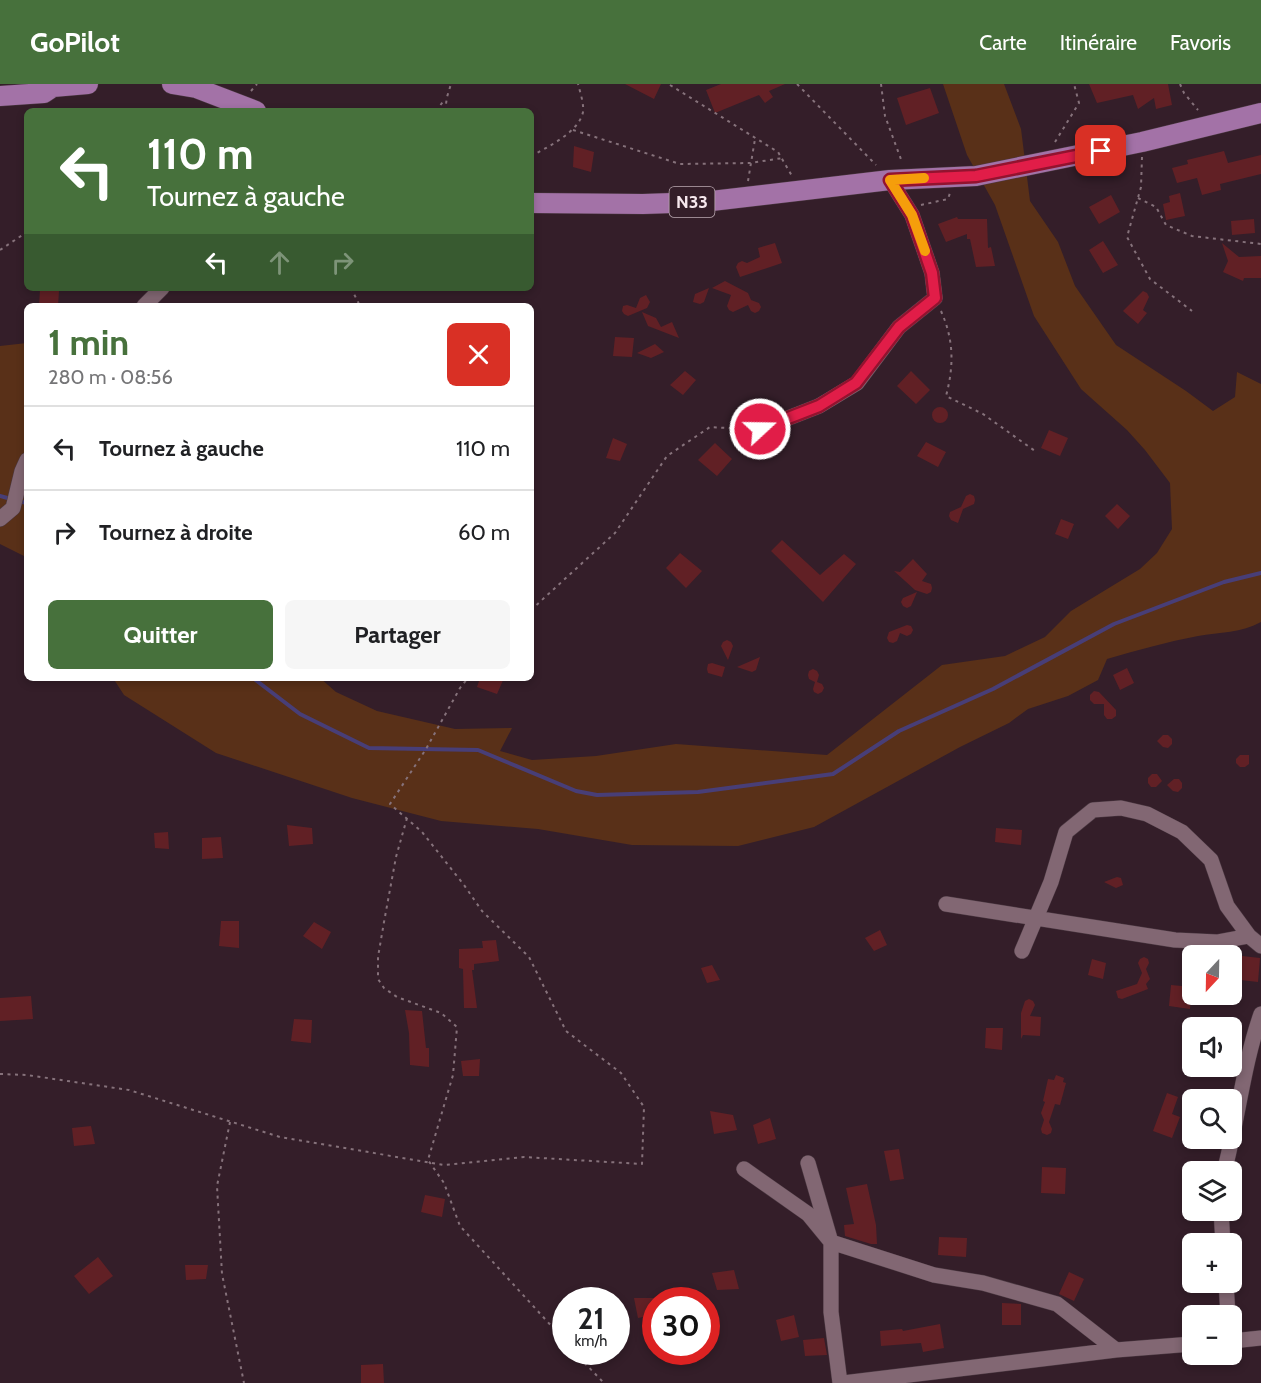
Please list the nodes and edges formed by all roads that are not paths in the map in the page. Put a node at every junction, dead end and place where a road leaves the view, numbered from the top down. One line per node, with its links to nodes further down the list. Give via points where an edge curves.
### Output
1 (88, 84): 3 (main road)
2 (172, 84): 5 (main road, via 196,88)
3 (54, 86): 4 (main road, via 44,93)
4 (0, 96)
5 (248, 108)
6 (1261, 113): 7 (main road, N33, via 1040,164 958,177)
7 (899, 179): 8 (main road, N33, via 745,198 643,204); 11 (street, via 932,273 935,298 899,327 856,383 819,406)
8 (534, 203)
9 (159, 291): 10 (street)
10 (147, 303)
11 (760, 429)
12 (24, 467): 13 (street, via 12,508)
13 (0, 519)
14 (946, 904): 15 (street)
15 (1036, 917): 16 (street, via 1175,940); 16 (street, via 1052,882 1066,832 1093,810 1121,808 1147,814 1182,832 1212,860 1227,906); 17 (street)
16 (1255, 941)
17 (1022, 951)
18 (1261, 1014): 19 (street)
19 (1227, 1161)
20 (808, 1163): 22 (street)
21 (744, 1169): 22 (street, via 808,1214)
22 (831, 1242): 26 (street, via 934,1275 983,1283 1057,1304); 27 (street, via 831,1312)
23 (1261, 1338): 24 (street)
24 (1242, 1340)
25 (1182, 1345): 26 (street)
26 (1116, 1350): 27 (street)
27 (842, 1383)

